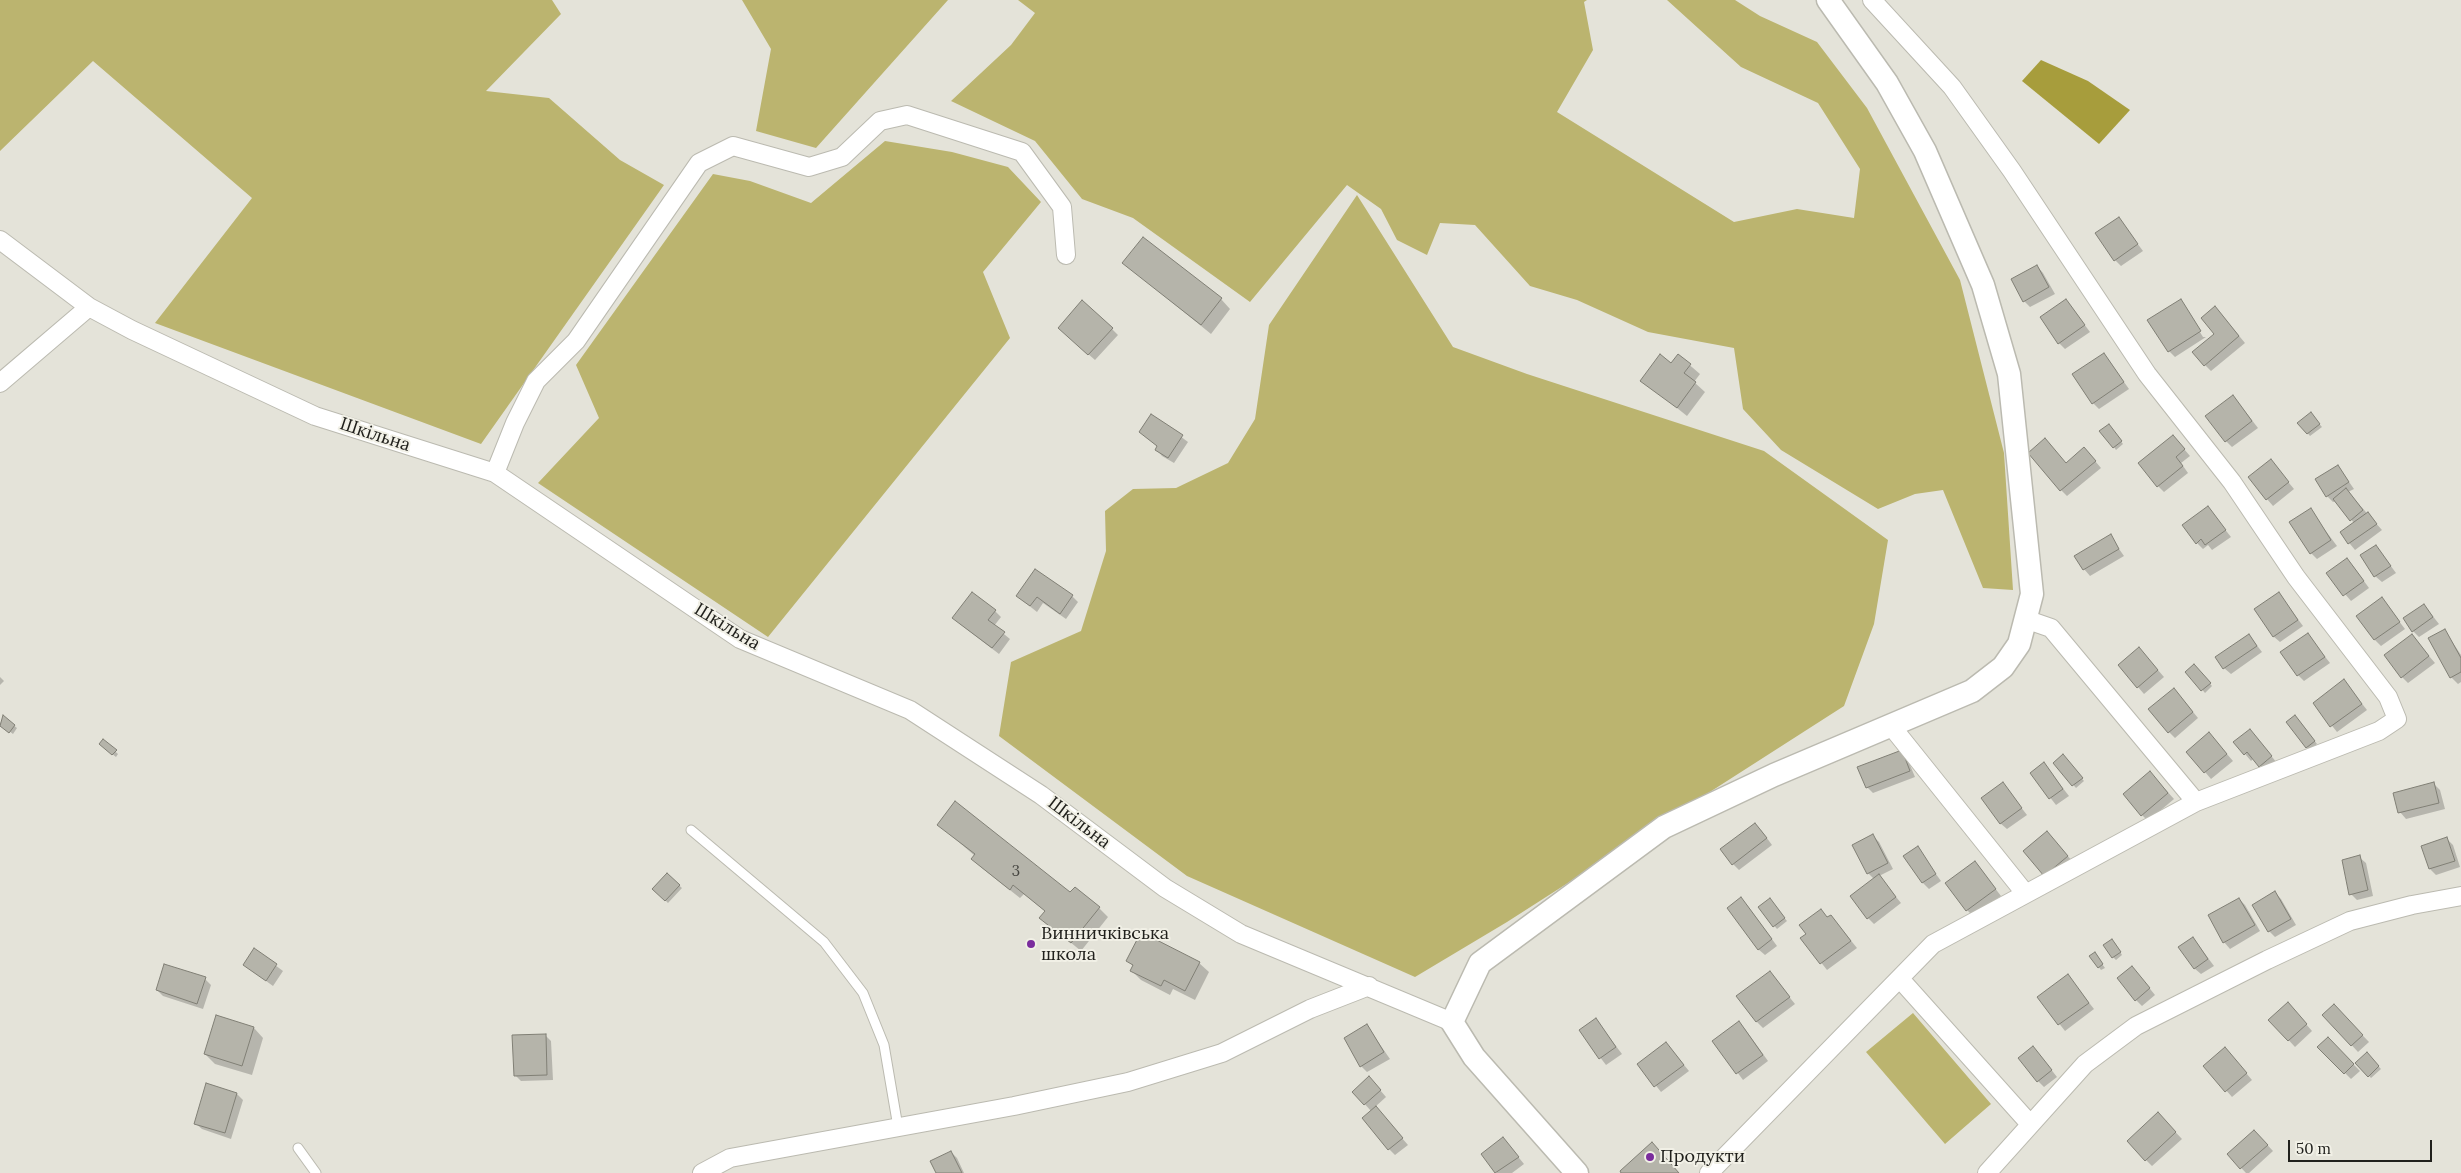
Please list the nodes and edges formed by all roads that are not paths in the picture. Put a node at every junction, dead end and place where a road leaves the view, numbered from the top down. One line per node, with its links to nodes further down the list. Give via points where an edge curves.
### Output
1 (1828, 0): 8 (street, via 1887,83 1925,151 1982,285 2009,374 2032,594)
2 (1872, 0): 10 (street, via 1952,87 2147,374 2232,482 2296,577 2388,697 2397,719 2379,730)
3 (0, 240): 5 (street, Шкільна)
4 (1066, 255): 7 (street, via 1062,207 1022,152 907,115 880,121 842,157 809,168 733,146 699,163 576,341 536,381 515,423)
5 (90, 307): 6 (street); 7 (street, Шкільна, via 315,416)
6 (0, 383)
7 (496, 473): 15 (street, Шкільна, via 740,639 910,710 1041,795 1165,888 1241,934)
8 (2025, 619): 9 (street, via 2019,644 2002,667 1972,691); 10 (street, via 2051,628)
9 (1892, 727): 12 (street); 16 (street, via 1774,775 1664,827 1480,963)
10 (2196, 802): 12 (street)
11 (691, 830): 18 (lane, via 824,942 863,993 884,1044)
12 (2025, 893): 14 (street, via 1933,944)
13 (2461, 896): 17 (street, via 2350,921 2136,1026 2084,1064)
14 (1901, 980): 17 (street); 23 (street)
15 (1369, 986): 16 (street, Шкільна); 18 (street, via 1310,1009 1222,1054 1128,1082)
16 (1452, 1022): 22 (street, via 1474,1057)
17 (2030, 1124): 24 (street)
18 (898, 1127): 21 (street, via 730,1158)
19 (298, 1148): 20 (lane)
20 (316, 1173)
21 (702, 1173)
22 (1577, 1173)
23 (1709, 1173)
24 (1987, 1173)

